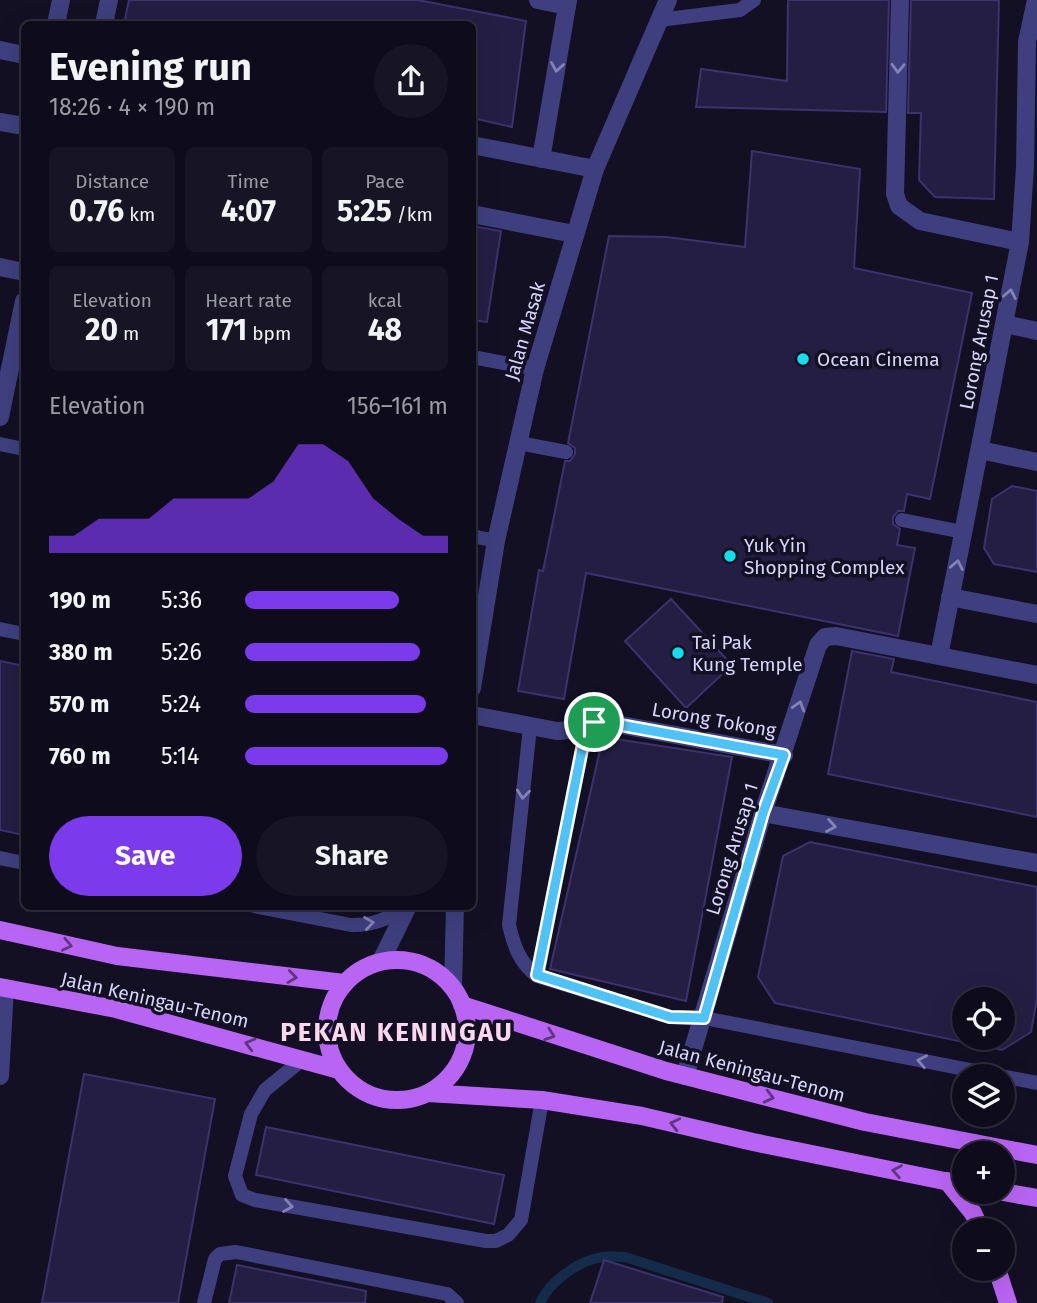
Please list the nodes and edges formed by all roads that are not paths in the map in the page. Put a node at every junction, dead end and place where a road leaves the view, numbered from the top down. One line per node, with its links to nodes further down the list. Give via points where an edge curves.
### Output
1 (61, 0): 10 (street)
2 (109, 0): 11 (street)
3 (538, 0): 8 (street)
4 (668, 0): 9 (street, Jalan Masak)
5 (754, 0): 9 (lane, via 740,10)
6 (900, 0): 23 (street, one-way to 23, via 895,194 899,206 920,221)
7 (1036, 0): 12 (street, Lorong Arusap 1)
8 (567, 3): 18 (street, one-way to 18)
9 (659, 20): 19 (street, Jalan Masak)
10 (57, 21)
11 (105, 21)
12 (1032, 43): 20 (street, Lorong Arusap 1)
13 (0, 50): 14 (street)
14 (21, 54)
15 (0, 122): 16 (street)
16 (21, 126)
17 (476, 146): 18 (street)
18 (541, 159): 19 (street)
19 (594, 169): 22 (street, Jalan Masak)
20 (1031, 169): 23 (street, Lorong Arusap 1)
21 (476, 215): 22 (street)
22 (574, 234): 30 (street, Jalan Masak)
23 (1020, 242): 27 (street, Lorong Arusap 1, one-way to 23)
24 (0, 267): 25 (street)
25 (21, 271)
26 (21, 315): 31 (street)
27 (1005, 324): 28 (street); 35 (street, Lorong Arusap 1)
28 (1037, 331)
29 (476, 358): 30 (lane)
30 (535, 369): 32 (street, Jalan Masak)
31 (0, 416)
32 (519, 443): 36 (lane); 41 (street, Jalan Masak)
33 (0, 444): 34 (lane)
34 (21, 448)
35 (980, 450): 37 (street); 39 (street, Lorong Arusap 1)
36 (566, 452)
37 (1037, 462)
38 (902, 520): 39 (lane)
39 (964, 532): 42 (street, Lorong Arusap 1, one-way to 39)
40 (476, 537): 41 (lane)
41 (496, 541): 47 (street, Jalan Masak)
42 (950, 597): 43 (street); 46 (street, Lorong Arusap 1)
43 (1037, 614)
44 (0, 629): 45 (lane)
45 (21, 633)
46 (939, 656): 48 (street); 52 (street, Lorong Arusap 1, one-way to 46, via 818,645 825,637)
47 (476, 664)
48 (1037, 675)
49 (476, 716): 51 (street, Lorong Tokong)
50 (587, 724): 51 (street, Lorong Tokong, via 569,731); 52 (street, Lorong Tokong, via 604,722); 63 (lane)
51 (530, 727): 63 (lane, one-way to 63, via 509,925 524,966)
52 (784, 755): 53 (street, Lorong Arusap 1)
53 (763, 813): 56 (street, one-way to 56); 68 (street, Lorong Arusap 1)
54 (0, 858): 55 (lane)
55 (21, 862)
56 (1037, 863)
57 (274, 910): 58 (lane, one-way to 58, via 351,925 381,922)
58 (403, 910)
59 (406, 910): 62 (street)
60 (455, 910): 66 (street)
61 (0, 930): 64 (main road, Jalan Keningau-Tenom, one-way to 64, via 117,956)
62 (381, 961): 64 (main road); 66 (main road, via 424,965)
63 (537, 975): 68 (lane, via 670,1017)
64 (344, 983): 70 (main road, via 332,1003 327,1026 329,1048)
65 (2, 988): 69 (main road, Jalan Keningau-Tenom, one-way to 65, via 116,1009); 71 (street)
66 (453, 988): 67 (main road)
67 (462, 1004): 72 (main road, Jalan Keningau-Tenom, one-way to 72); 74 (main road, via 467,1025 458,1065)
68 (704, 1018): 72 (street, Lorong Arusap 1); 73 (lane, one-way to 68)
69 (303, 1059): 70 (main road, Jalan Keningau-Tenom); 75 (lane, one-way to 75, via 265,1090 251,1114 235,1176 242,1195 496,1241 521,1220)
70 (339, 1070): 74 (main road, via 370,1095 389,1100)
71 (0, 1076)
72 (685, 1076): 76 (main road, Jalan Keningau-Tenom, one-way to 76, via 865,1122)
73 (1037, 1083)
74 (428, 1093): 75 (main road)
75 (542, 1100): 77 (main road, one-way to 75, via 642,1116)
76 (1037, 1155)
77 (952, 1182)
78 (1015, 1194): 79 (main road)
79 (1037, 1198)
80 (1001, 1281): 83 (main road)
81 (204, 1303): 82 (lane, via 211,1265 228,1252 447,1294)
82 (457, 1303)
83 (1009, 1303)

